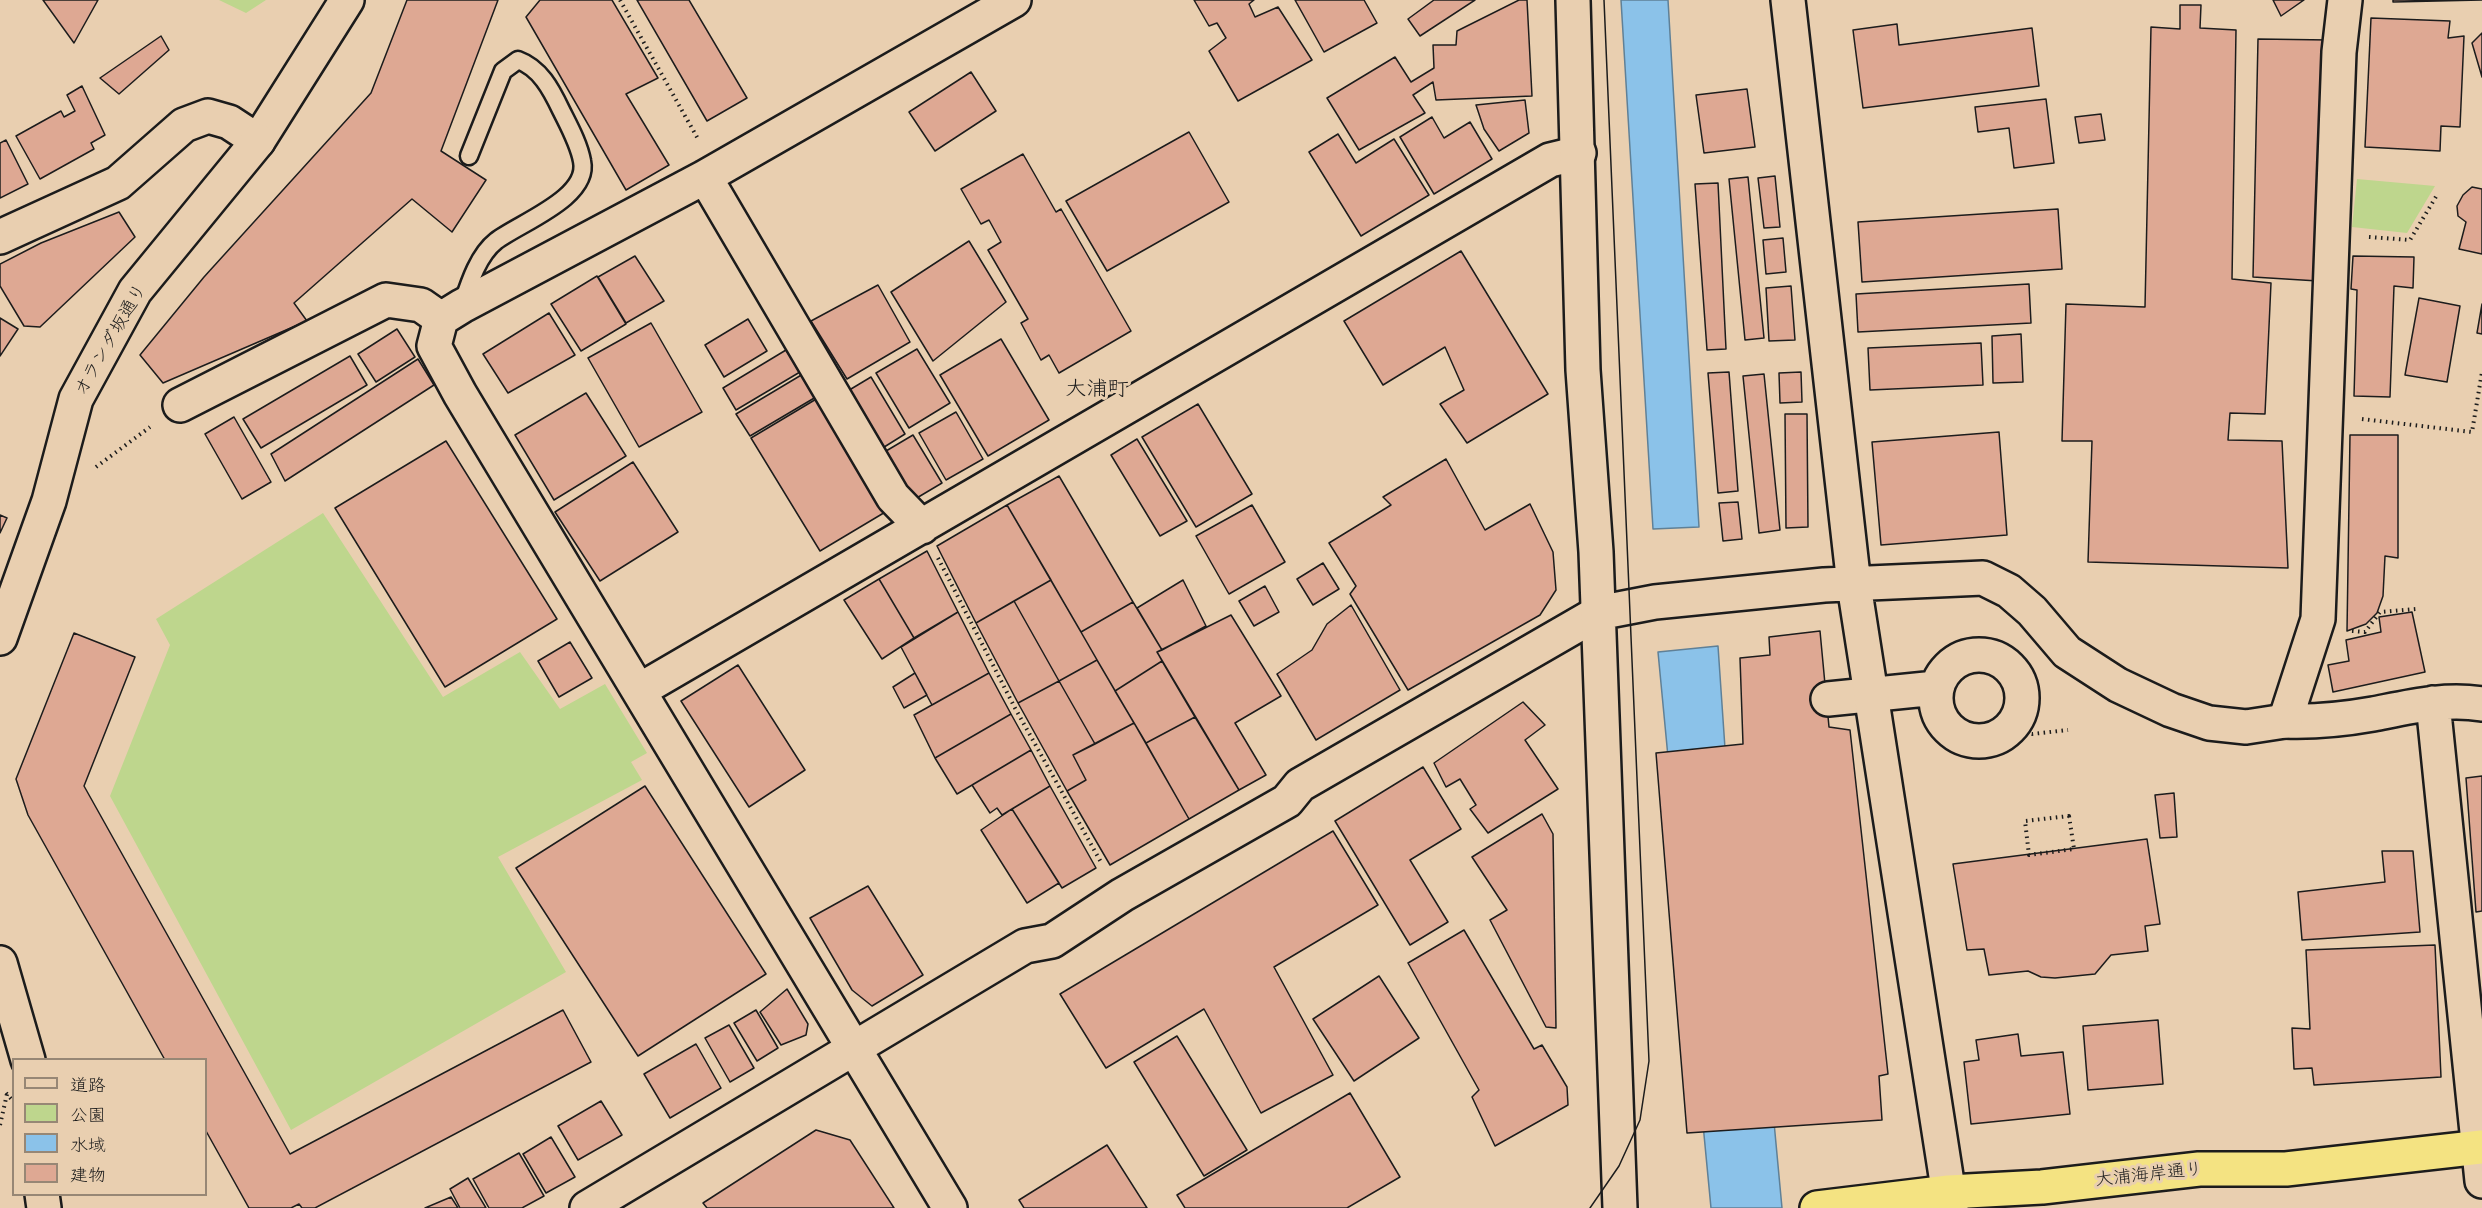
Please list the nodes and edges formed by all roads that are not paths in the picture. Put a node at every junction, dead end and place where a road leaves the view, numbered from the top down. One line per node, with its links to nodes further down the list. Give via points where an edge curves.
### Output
1 (347, 0): 6 (street, オランダ坂通り)
2 (1014, 0): 9 (street)
3 (1573, 0): 7 (street)
4 (1788, 0): 14 (street)
5 (2345, 0): 22 (street, via 2339,52 2318,619)
6 (258, 141): 10 (street, via 229,122 208,116 184,125 118,183); 16 (street, オランダ坂通り, via 135,291 76,399 49,501)
7 (1579, 153): 13 (street, via 1550,160); 15 (street, via 1583,370)
8 (469, 156): 11 (lane, via 502,71 518,60 532,65 541,77 583,162 580,175 563,201 494,242)
9 (705, 177): 11 (street); 13 (street, via 893,497)
10 (0, 237)
11 (452, 312): 12 (street, via 386,300); 18 (street, via 434,346)
12 (180, 405)
13 (922, 527): 18 (street)
14 (1854, 585): 15 (street, via 1655,602); 22 (street, via 1983,578 2024,604 2067,652 2118,685 2170,710 2218,724 2246,727); 28 (street)
15 (1598, 613): 24 (street, via 1300,785 1287,801 1122,895 1052,941 1025,946); 31 (street)
16 (0, 638)
17 (1936, 688): 17 (street, via 1943,674 1962,660 1985,656 2000,661 2014,675 2022,693 2017,719 1995,739 1964,739 1950,731 1941,719); 19 (street)
18 (640, 690): 24 (street)
19 (1828, 699)
20 (2433, 703): 21 (street); 22 (street, via 2369,715); 26 (street)
21 (2482, 704)
22 (2285, 721)
23 (0, 963): 25 (street)
24 (854, 1048): 29 (street); 30 (street)
25 (28, 1058)
26 (2480, 1148): 27 (street); 28 (highway, 大浦海岸通り, via 2286,1169 2199,1169)
27 (2482, 1181)
28 (1950, 1200): 32 (highway, 大浦海岸通り)
29 (587, 1208)
30 (950, 1208)
31 (1620, 1208)
32 (1817, 1208)

